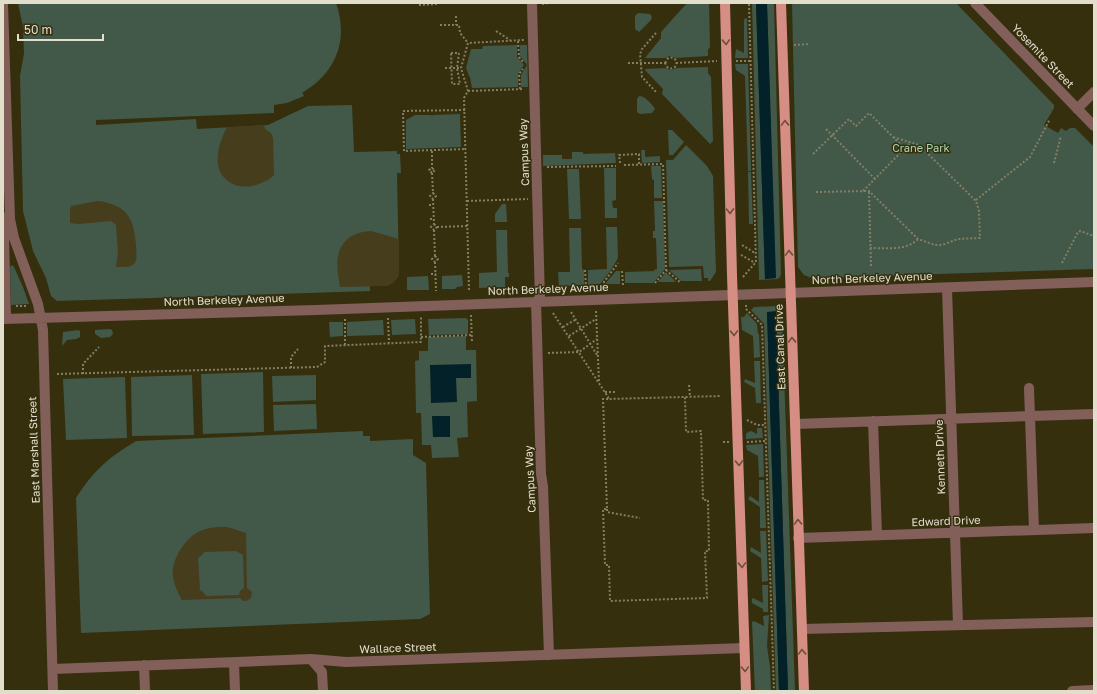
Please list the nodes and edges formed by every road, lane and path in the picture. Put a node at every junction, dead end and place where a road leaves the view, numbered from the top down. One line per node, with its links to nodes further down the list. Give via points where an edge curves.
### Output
1 (532, 3): 14 (street, Campus Way)
2 (725, 3): 114 (main road, one-way to 114)
3 (749, 3): 22 (path)
4 (782, 3): 113 (main road, East Canal Drive, one-way to 4)
5 (975, 3): 36 (street, Yosemite Street)
6 (438, 4): 8 (path)
7 (3, 5): 72 (street, East Marshall Street)
8 (419, 5)
9 (456, 16): 11 (path)
10 (440, 25): 11 (path)
11 (456, 25): 17 (path, via 459,25 460,33)
12 (496, 31): 15 (path)
13 (656, 33): 24 (path, via 642,49)
14 (533, 40): 16 (path); 35 (street, Campus Way)
15 (511, 41): 16 (path); 17 (path)
16 (518, 41): 31 (path, via 519,57 526,66 519,74)
17 (468, 43): 30 (path)
18 (810, 44): 19 (path)
19 (794, 45)
20 (719, 61): 26 (path)
21 (735, 61): 22 (path)
22 (751, 61): 90 (path)
23 (628, 63): 24 (path)
24 (641, 63): 25 (path); 34 (path, via 642,77)
25 (665, 63): 26 (path, via 671,68); 26 (path, via 670,57)
26 (676, 63)
27 (445, 68): 28 (path)
28 (451, 68): 29 (path); 29 (path, via 451,53 459,53); 29 (path, via 452,84 460,84)
29 (457, 68): 30 (path)
30 (461, 68): 32 (path)
31 (520, 90): 32 (path); 35 (path, via 527,89 527,94)
32 (468, 91): 37 (path, via 464,98)
33 (1094, 92): 36 (street)
34 (657, 93)
35 (534, 94): 56 (street, Campus Way)
36 (1077, 109): 39 (street, Yosemite Street)
37 (465, 110): 46 (path); 47 (path, via 403,112 404,151)
38 (1050, 119): 69 (path, via 1030,157)
39 (1094, 126)
40 (826, 129): 41 (path)
41 (832, 135): 43 (path, via 849,118 856,126 869,113); 48 (path); 59 (path)
42 (1061, 136): 51 (path)
43 (893, 137): 44 (path); 45 (path)
44 (910, 143): 45 (path); 69 (path, via 919,145)
45 (904, 148): 59 (path)
46 (466, 149): 47 (path); 68 (path)
47 (432, 151): 55 (path)
48 (813, 154)
49 (620, 163): 53 (path, via 619,155 639,154)
50 (428, 164): 55 (path)
51 (1054, 164)
52 (624, 165): 53 (path)
53 (640, 165): 99 (path, via 663,164)
54 (616, 166): 56 (path)
55 (433, 167): 58 (path, via 429,170)
56 (536, 168): 67 (street, Campus Way)
57 (428, 178): 58 (path)
58 (432, 178): 60 (path)
59 (875, 178): 63 (path)
60 (432, 181): 61 (path); 66 (path)
61 (436, 181)
62 (429, 191): 66 (path)
63 (863, 191): 64 (path); 65 (path)
64 (869, 191): 84 (path); 88 (path)
65 (816, 192)
66 (434, 194): 71 (path, via 430,196)
67 (537, 199): 68 (path); 115 (street, Campus Way)
68 (467, 201): 76 (path)
69 (976, 201): 84 (path, via 980,238 958,239 942,246)
70 (429, 205): 71 (path)
71 (434, 207): 74 (path)
72 (10, 213): 124 (street, East Marshall Street, via 5,223 4,234); 125 (street, East Marshall Street, via 14,238)
73 (430, 219): 74 (path)
74 (434, 219): 75 (path)
75 (434, 224): 77 (path); 79 (path, via 431,227)
76 (468, 226): 77 (path); 78 (path); 111 (path)
77 (437, 227): 79 (path)
78 (471, 227)
79 (434, 231): 80 (path); 82 (path)
80 (430, 233)
81 (1094, 234): 96 (path, via 1078,232)
82 (434, 236): 83 (path); 87 (path)
83 (438, 236)
84 (918, 239): 88 (path, via 912,244 900,247)
85 (741, 244): 90 (path)
86 (431, 247): 87 (path)
87 (435, 248): 89 (path); 92 (path)
88 (870, 248): 97 (path)
89 (438, 250)
90 (756, 253): 95 (path)
91 (741, 256): 95 (path)
92 (434, 261): 93 (path); 102 (path)
93 (439, 262)
94 (618, 263): 108 (path)
95 (755, 263): 103 (path)
96 (1062, 263)
97 (871, 267)
98 (585, 270): 109 (path)
99 (666, 270): 105 (path); 106 (path)
100 (622, 271): 107 (path)
101 (431, 274): 102 (path)
102 (436, 274): 112 (path)
103 (744, 276)
104 (1094, 282): 110 (street, North Berkeley Avenue)
105 (654, 284)
106 (681, 284)
107 (623, 285)
108 (601, 286)
109 (586, 287)
110 (947, 288): 113 (street, North Berkeley Avenue); 161 (street, Kenneth Drive)
111 (469, 290)
112 (436, 291)
113 (790, 292): 114 (street, North Berkeley Avenue); 164 (main road, East Canal Drive, one-way to 113)
114 (733, 294): 115 (street, North Berkeley Avenue); 178 (main road, one-way to 178)
115 (538, 301): 125 (street, North Berkeley Avenue); 179 (street, Campus Way, via 541,474)
116 (12, 306): 117 (path)
117 (29, 306)
118 (746, 307): 165 (path, via 762,325)
119 (596, 311): 128 (path)
120 (553, 312): 130 (path)
121 (571, 312): 129 (path)
122 (471, 315): 132 (path)
123 (421, 317): 134 (path)
124 (5, 318): 125 (street, North Berkeley Avenue)
125 (41, 318): 183 (street, East Marshall Street)
126 (388, 318): 136 (path)
127 (345, 319): 139 (path)
128 (596, 319): 131 (path); 135 (path)
129 (575, 320): 130 (path); 131 (path)
130 (562, 327): 133 (path)
131 (581, 329): 133 (path); 138 (path)
132 (472, 335): 134 (path); 137 (path)
133 (568, 336): 142 (path)
134 (421, 337): 136 (path, via 421,342)
135 (597, 338): 138 (path); 144 (path)
136 (388, 343): 139 (path)
137 (472, 343)
138 (590, 344): 142 (path); 144 (path)
139 (345, 345): 145 (path, via 326,346 326,359 321,366)
140 (99, 347): 147 (path, via 83,364)
141 (298, 349): 145 (path, via 291,357)
142 (579, 352): 143 (path); 148 (path)
143 (546, 353)
144 (598, 356): 148 (path)
145 (291, 368): 147 (path)
146 (57, 374): 147 (path)
147 (83, 374)
148 (599, 383): 151 (path)
149 (689, 385): 155 (path)
150 (1029, 388): 160 (street)
151 (605, 392): 152 (path); 157 (path)
152 (617, 392)
153 (721, 396): 155 (path)
154 (685, 397): 155 (path); 156 (path); 168 (path, via 686,432 701,431 703,500 708,500 709,551 705,551 707,598 610,601 609,566 605,565 603,509)
155 (690, 397)
156 (639, 398): 157 (path); 158 (path)
157 (608, 399): 168 (path, via 603,399)
158 (639, 402)
159 (1094, 414): 160 (street)
160 (1030, 416): 161 (street); 171 (street)
161 (951, 418): 163 (street); 172 (street, Kenneth Drive)
162 (746, 420): 165 (path, via 757,425)
163 (873, 421): 164 (street); 173 (street)
164 (794, 424): 174 (main road, East Canal Drive, one-way to 164)
165 (765, 425): 166 (path)
166 (765, 441): 167 (path); 190 (path)
167 (746, 442)
168 (607, 509): 169 (path, via 608,512)
169 (640, 518)
170 (1094, 528): 171 (street, Edward Drive)
171 (1034, 530): 172 (street, Edward Drive)
172 (955, 532): 173 (street, Edward Drive); 176 (street, Kenneth Drive)
173 (876, 535): 174 (street, Edward Drive)
174 (798, 538): 177 (main road, East Canal Drive)
175 (1094, 622): 176 (street)
176 (958, 625): 177 (street)
177 (802, 629): 191 (main road, East Canal Drive, one-way to 177)
178 (744, 648): 179 (street, Wallace Street); 189 (main road, one-way to 189)
179 (549, 655): 180 (street, Wallace Street, via 346,662)
180 (310, 659): 181 (street, Wallace Street); 188 (street, via 322,672)
181 (234, 663): 182 (street, Wallace Street); 187 (street)
182 (144, 665): 183 (street, Wallace Street); 186 (street)
183 (53, 669): 185 (street, East Marshall Street)
184 (1094, 690): 192 (street)
185 (53, 691)
186 (145, 691)
187 (235, 691)
188 (323, 691)
189 (746, 691)
190 (774, 691)
191 (804, 691)
192 (1072, 691)

